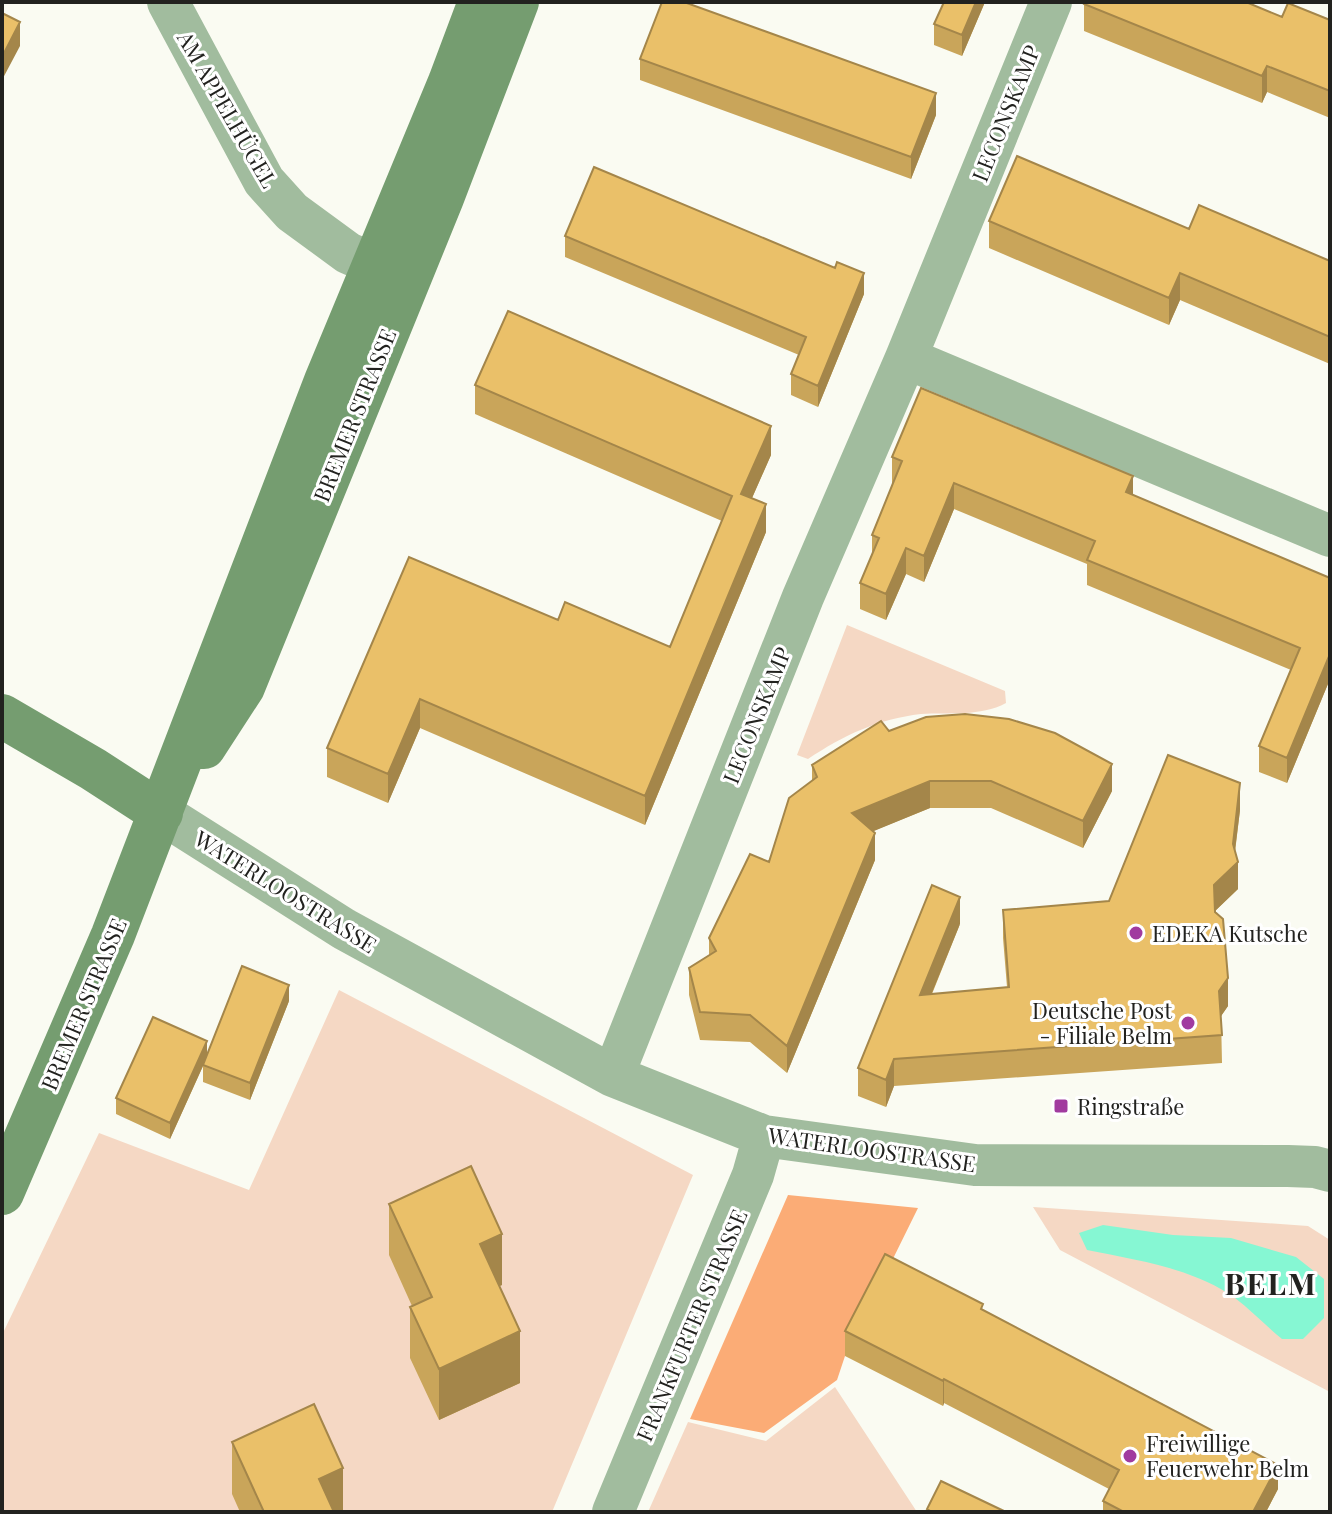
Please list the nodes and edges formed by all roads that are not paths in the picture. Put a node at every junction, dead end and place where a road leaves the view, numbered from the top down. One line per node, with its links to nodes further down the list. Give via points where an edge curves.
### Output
1 (168, 2): 5 (street, AM APPELHÜGEL, via 264,181 292,212 348,253)
2 (517, 2): 9 (street, BREMER STRASSE, via 243,687)
3 (1051, 2): 6 (street, LECONSKAMP)
4 (476, 10): 5 (street, BREMER STRASSE)
5 (373, 264): 9 (street, BREMER STRASSE)
6 (906, 358): 7 (street); 10 (street, LECONSKAMP, via 803,597)
7 (1330, 536)
8 (2, 716): 9 (street)
9 (161, 813): 10 (street, WATERLOOSTRASSE, via 344,929); 13 (street, BREMER STRASSE)
10 (613, 1076): 11 (street, WATERLOOSTRASSE)
11 (764, 1136): 12 (street, WATERLOOSTRASSE, via 975,1165); 14 (street, FRANKFURTER STRASSE, via 753,1175)
12 (1330, 1171)
13 (2, 1193)
14 (613, 1512)

